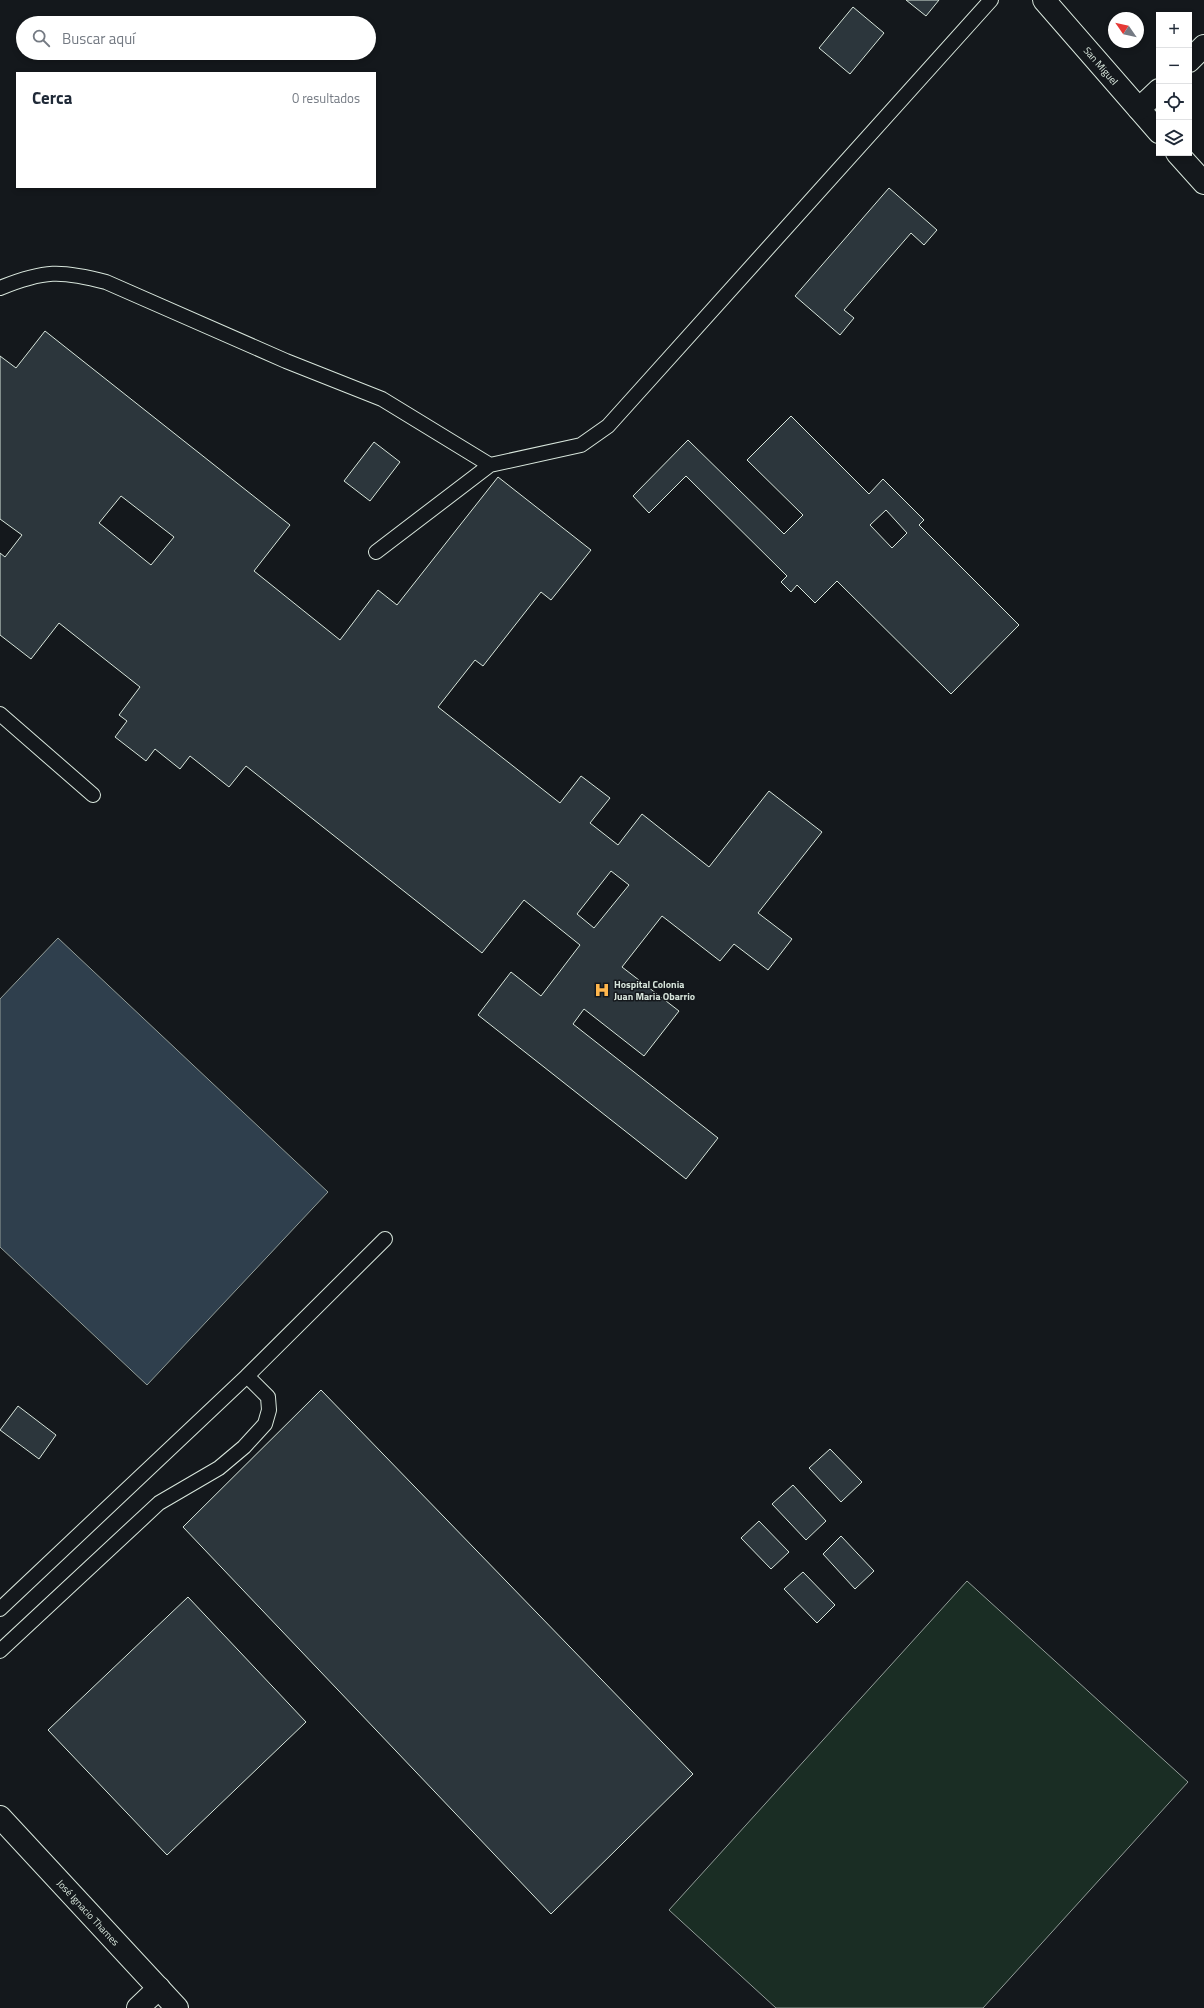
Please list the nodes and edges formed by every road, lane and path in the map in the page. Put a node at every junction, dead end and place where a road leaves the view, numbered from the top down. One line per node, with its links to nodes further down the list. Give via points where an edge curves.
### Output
1 (991, 0): 11 (lane, via 608,426 581,446)
2 (1044, 0): 6 (street, San Miguel)
3 (1204, 46): 4 (street)
4 (1192, 58)
5 (1156, 93): 6 (street)
6 (1139, 109): 7 (street, San Miguel)
7 (1156, 129)
8 (1180, 156): 9 (street)
9 (1204, 183)
10 (0, 288): 11 (lane, via 49,273 76,274 106,282 280,358 382,399)
11 (490, 465): 12 (lane)
12 (376, 552)
13 (0, 714): 14 (lane)
14 (93, 795)
15 (385, 1239): 16 (lane)
16 (247, 1376): 17 (lane); 18 (lane, via 268,1397 269,1410 265,1424 219,1468 160,1503)
17 (0, 1609)
18 (0, 1651)
19 (0, 1817): 20 (street, José Ignacio Thames)
20 (159, 1988): 21 (street); 22 (street, José Ignacio Thames)
21 (138, 2008)
22 (177, 2008)

